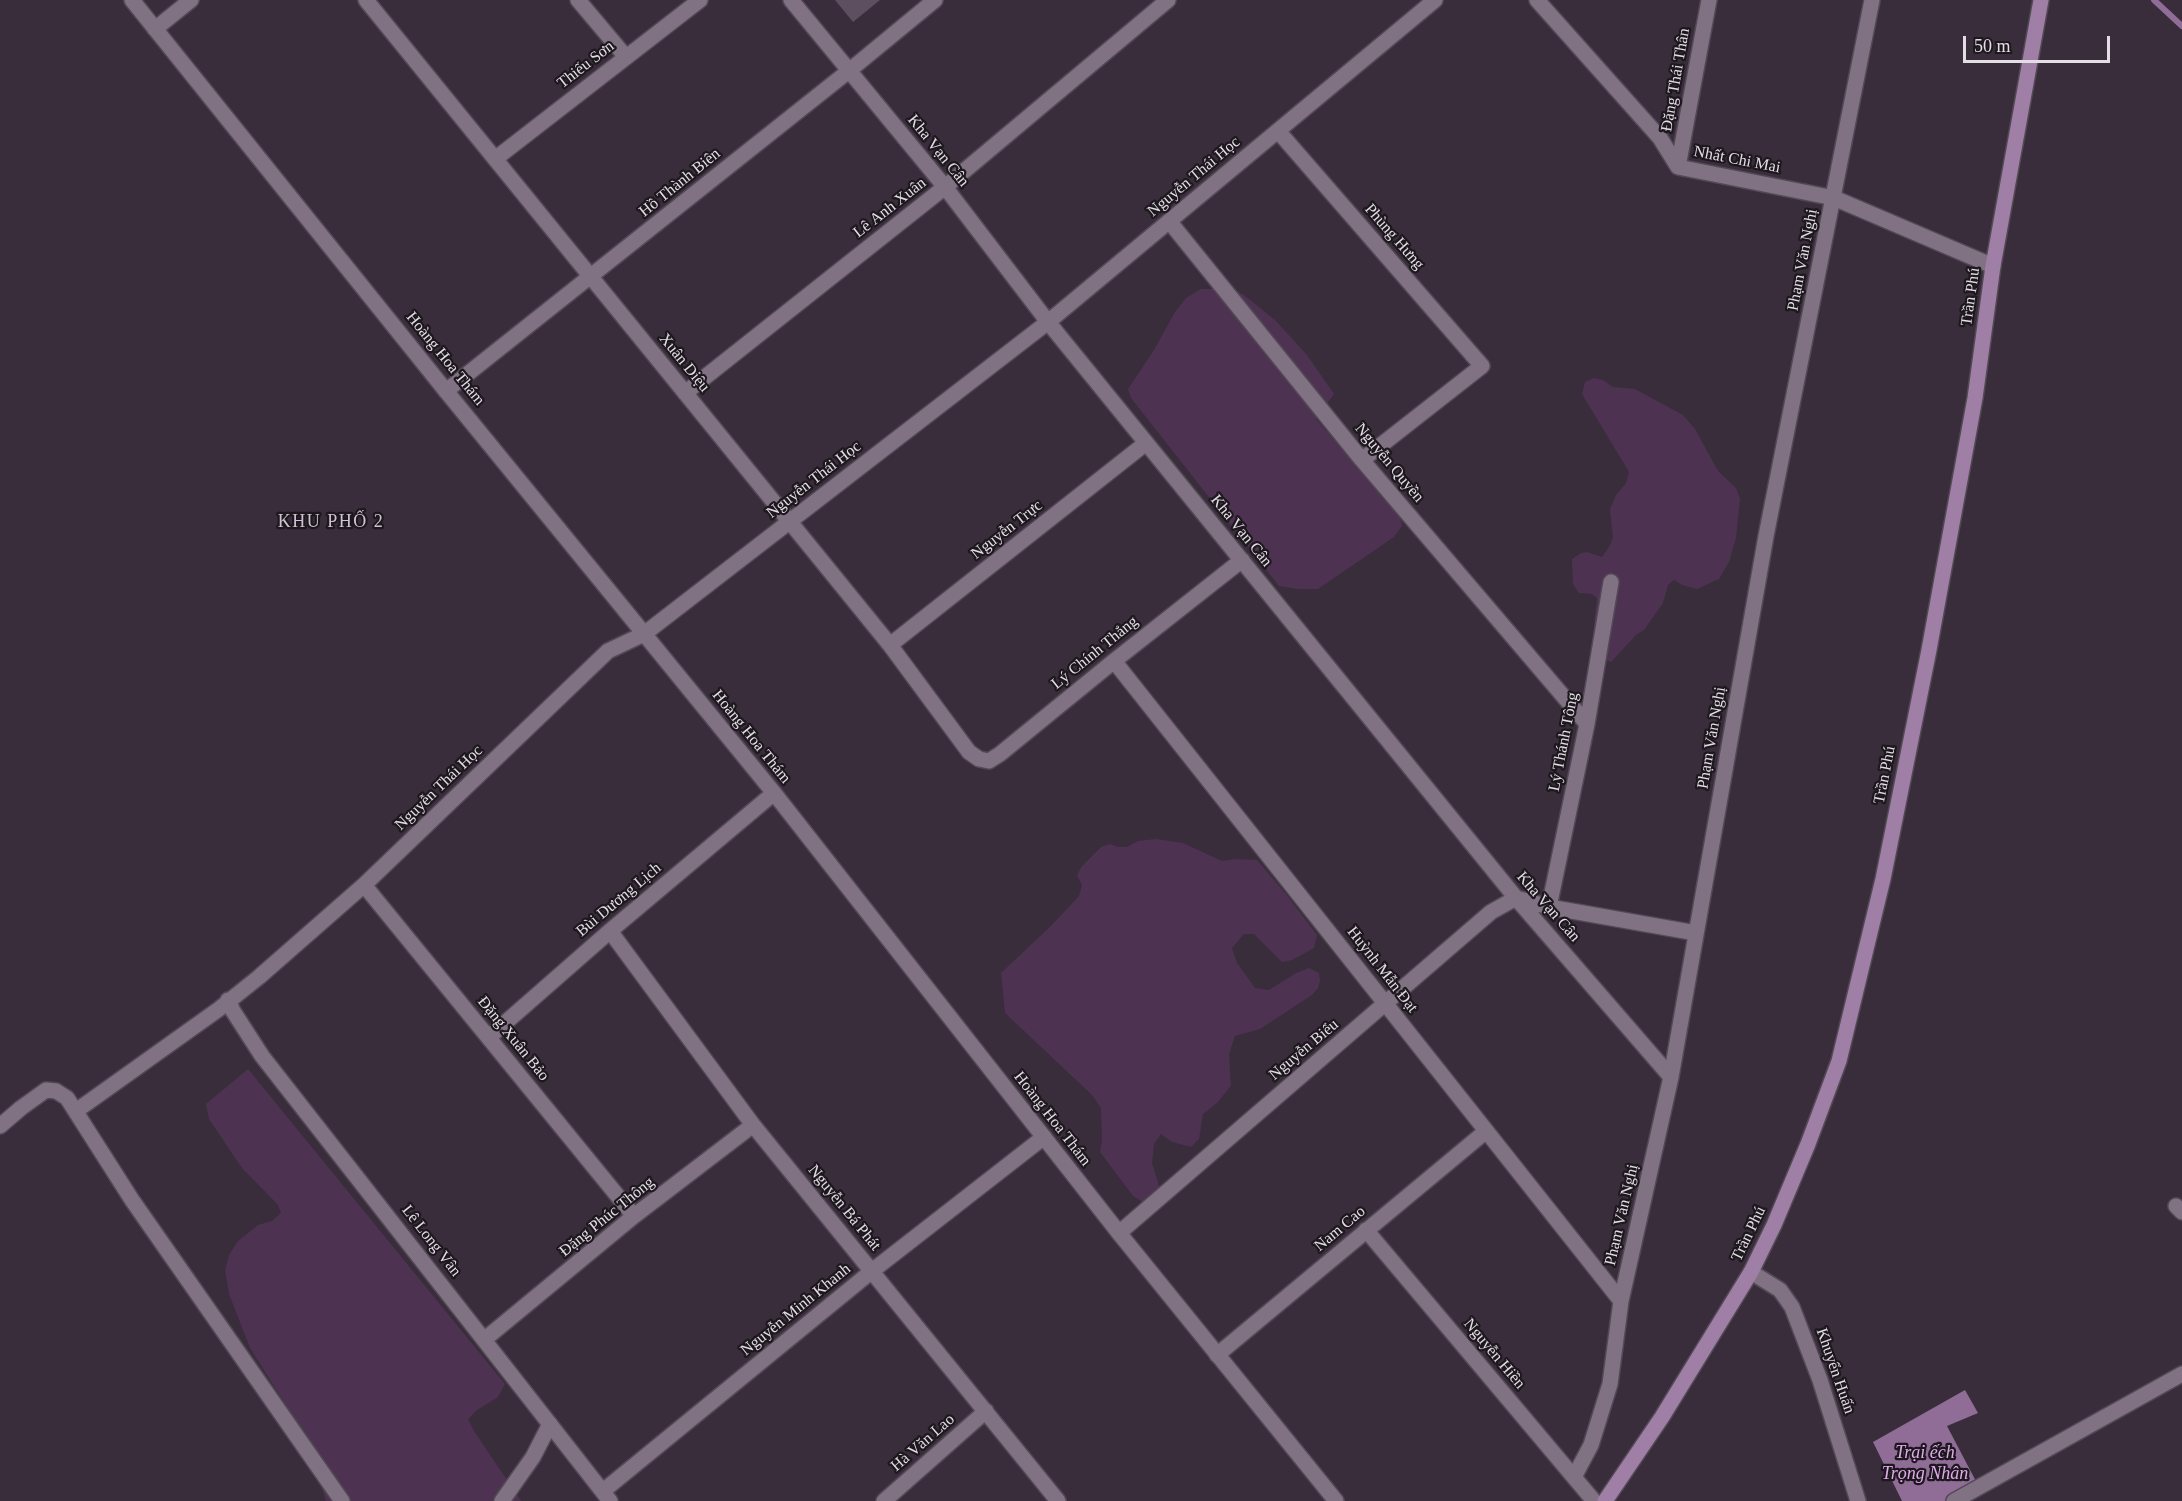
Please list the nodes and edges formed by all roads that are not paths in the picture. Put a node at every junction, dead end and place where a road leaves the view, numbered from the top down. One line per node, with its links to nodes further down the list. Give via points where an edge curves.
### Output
1 (132, 0): 14 (street, Hoàng Hoa Thám)
2 (191, 0): 14 (street)
3 (366, 0): 18 (street, Xuân Diệu)
4 (578, 0): 15 (street)
5 (700, 0): 15 (street, Thiếu Sơn)
6 (791, 0): 16 (street, Kha Vạn Cân)
7 (935, 0): 16 (street, Hồ Thành Biên)
8 (1168, 0): 20 (street, Lê Anh Xuân)
9 (1436, 0): 17 (street, Nguyễn Thái Học)
10 (1537, 0): 19 (street, Nhất Chi Mai, via 1654,131)
11 (1709, 0): 19 (street, Đặng Thái Thân)
12 (1872, 0): 21 (street, Phạm Văn Nghị)
13 (2041, 0): 23 (main road, Trần Phú)
14 (155, 29): 26 (street, Hoàng Hoa Thám)
15 (626, 57): 18 (street, Thiếu Sơn)
16 (850, 70): 20 (street, Kha Vạn Cân); 24 (street, Hồ Thành Biên)
17 (1278, 131): 22 (street, Nguyễn Thái Học); 29 (street, Phùng Hưng, via 1482,366)
18 (495, 159): 24 (street, Xuân Diệu)
19 (1678, 167): 21 (street, Nhất Chi Mai)
20 (945, 187): 25 (street, Kha Vạn Cân); 27 (street, Lê Anh Xuân)
21 (1834, 198): 23 (street, Nhất Chi Mai); 43 (street, Phạm Văn Nghị, via 1766,536)
22 (1169, 221): 25 (street, Nguyễn Thái Học); 29 (street, Nguyễn Quyền)
23 (1993, 266): 57 (main road, Trần Phú, via 1975,398 1931,639 1855,997 1839,1061 1808,1144)
24 (591, 277): 26 (street, Hồ Thành Biên); 27 (street, Xuân Diệu)
25 (1048, 322): 28 (street, Kha Vạn Cân); 30 (street, Nguyễn Thái Học)
26 (446, 391): 33 (street, Hoàng Hoa Thám)
27 (685, 393): 30 (street, Xuân Diệu)
28 (1146, 442): 31 (street, Kha Vạn Cân); 34 (street, Nguyễn Trực)
29 (1362, 460): 36 (street, Nguyễn Quyền)
30 (790, 521): 33 (street, Nguyễn Thái Học); 34 (street, Xuân Diệu)
31 (1242, 560): 35 (street, Lý Chính Thắng); 40 (street, Kha Vạn Cân)
32 (1611, 582): 36 (street, Lý Thánh Tông)
33 (644, 633): 38 (street, Hoàng Hoa Thám); 39 (street, Nguyễn Thái Học, via 608,651)
34 (890, 645): 37 (street, Xuân Diệu)
35 (1114, 661): 37 (street, Lý Chính Thắng, via 989,761); 45 (street, Huỳnh Mẫn Đạt)
36 (1587, 724): 41 (street, Lý Thánh Tông)
37 (969, 753)
38 (774, 794): 42 (street, Bùi Dương Lịch); 52 (street, Hoàng Hoa Thám)
39 (364, 885): 44 (street, Nguyễn Thái Học); 46 (street, Đặng Xuân Bảo)
40 (1516, 898): 41 (street); 45 (street, Nguyễn Biểu, via 1491,912); 47 (street, Kha Vạn Cân)
41 (1549, 907): 43 (street)
42 (610, 931): 46 (street, Bùi Dương Lịch); 49 (street, Nguyễn Bá Phát)
43 (1696, 933): 47 (street, Phạm Văn Nghị)
44 (228, 1000): 48 (street, Nguyễn Thái Học); 59 (street, Lê Long Vân, via 262,1056)
45 (1385, 1004): 51 (street, Huỳnh Mẫn Đạt); 55 (street, Nguyễn Biểu)
46 (489, 1037): 53 (street, Đặng Xuân Bảo)
47 (1671, 1077): 58 (street, Phạm Văn Nghị)
48 (76, 1111): 50 (street, via 67,1098 46,1090); 66 (street, via 132,1200)
49 (753, 1125): 53 (street, Đặng Phúc Thông); 56 (street, Nguyễn Bá Phát)
50 (0, 1126)
51 (1485, 1132): 54 (street, Nam Cao); 58 (street, Huỳnh Mẫn Đạt)
52 (1044, 1137): 55 (street, Hoàng Hoa Thám); 56 (street, Nguyễn Minh Khanh)
53 (634, 1216): 59 (street, Đặng Phúc Thông)
54 (1366, 1230): 60 (street, Nam Cao); 64 (street, Nguyễn Hiền)
55 (1119, 1233): 60 (street, Hoàng Hoa Thám)
56 (872, 1271): 62 (street, Nguyễn Bá Phát); 65 (street, Nguyễn Minh Khanh)
57 (1751, 1272): 72 (main road, Trần Phú); 73 (street, Khuyển Huấn, via 1780,1290 1792,1307)
58 (1621, 1301): 64 (street, Phạm Văn Nghị, via 1605,1404 1591,1445)
59 (485, 1339): 63 (street, Lê Long Vân)
60 (1217, 1355): 70 (street, Hoàng Hoa Thám)
61 (2182, 1374): 74 (street)
62 (986, 1412): 68 (street, Hà Văn Lao); 69 (street, Nguyễn Bá Phát)
63 (550, 1424): 65 (street, Lê Long Vân); 67 (street)
64 (1574, 1477): 71 (street, Nguyễn Hiền)
65 (606, 1496)
66 (342, 1501)
67 (502, 1501)
68 (884, 1501)
69 (1058, 1501)
70 (1336, 1501)
71 (1594, 1501)
72 (1605, 1501)
73 (1858, 1501)
74 (1954, 1501)

